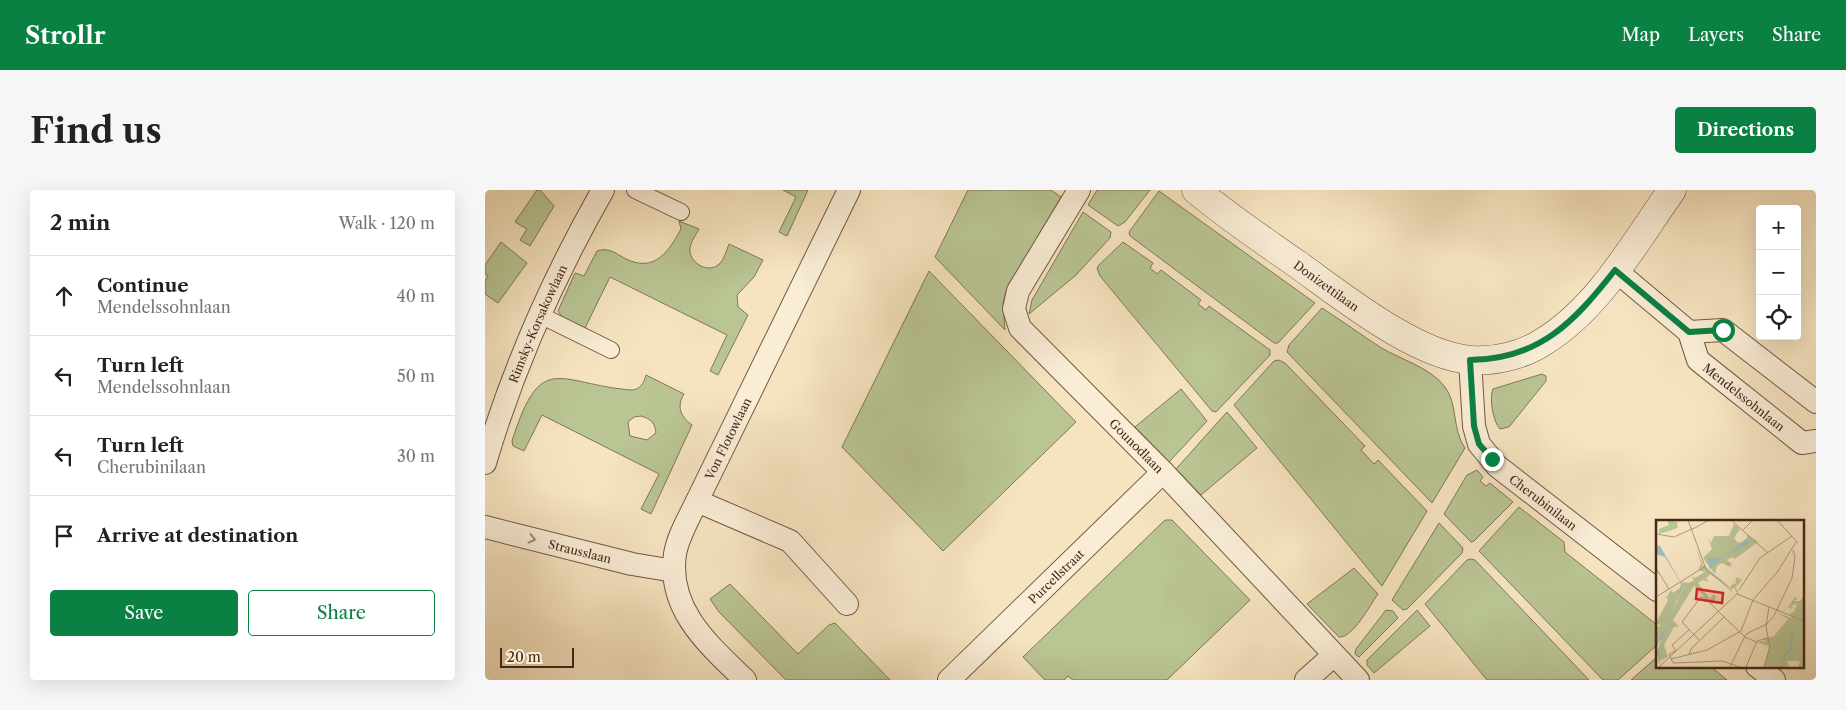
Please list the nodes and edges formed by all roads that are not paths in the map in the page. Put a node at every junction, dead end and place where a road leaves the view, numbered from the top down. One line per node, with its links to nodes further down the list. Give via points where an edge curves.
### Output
1 (603, 190): 9 (street, Rimsky-Korsakowlaan, via 570,248)
2 (635, 190): 7 (street)
3 (849, 190): 17 (street, Von Flotowlaan)
4 (1079, 190): 16 (street, Gounodlaan, via 1018,291 1015,309 1020,328)
5 (1196, 190): 12 (street, Donizettilaan, via 1385,324 1429,348)
6 (1673, 190): 8 (street)
7 (681, 212)
8 (1615, 270): 10 (street); 12 (street, via 1575,318 1542,343 1494,360)
9 (539, 314): 11 (street); 15 (street, Rimsky-Korsakowlaan)
10 (1689, 332): 13 (street, via 1723,330); 14 (street, Mendelssohnlaan, via 1698,360 1802,444)
11 (611, 350)
12 (1470, 360): 20 (street, Cherubinilaan, via 1474,426 1479,444 1497,466)
13 (1816, 402)
14 (1816, 440)
15 (485, 463)
16 (1163, 472): 22 (street, Gounodlaan); 25 (street, Purcellstraat)
17 (697, 501): 19 (street, Von Flotowlaan, via 679,538); 21 (street, via 791,541)
18 (485, 528): 19 (street, Strausslaan, one-way to 19)
19 (674, 571): 24 (street, Von Flotowlaan, via 688,619 700,636)
20 (1656, 589)
21 (847, 604)
22 (1333, 656): 26 (street); 27 (street, Gounodlaan)
23 (1760, 668): 28 (street)
24 (745, 680)
25 (949, 680)
26 (1307, 680)
27 (1358, 680)
28 (1775, 680)

